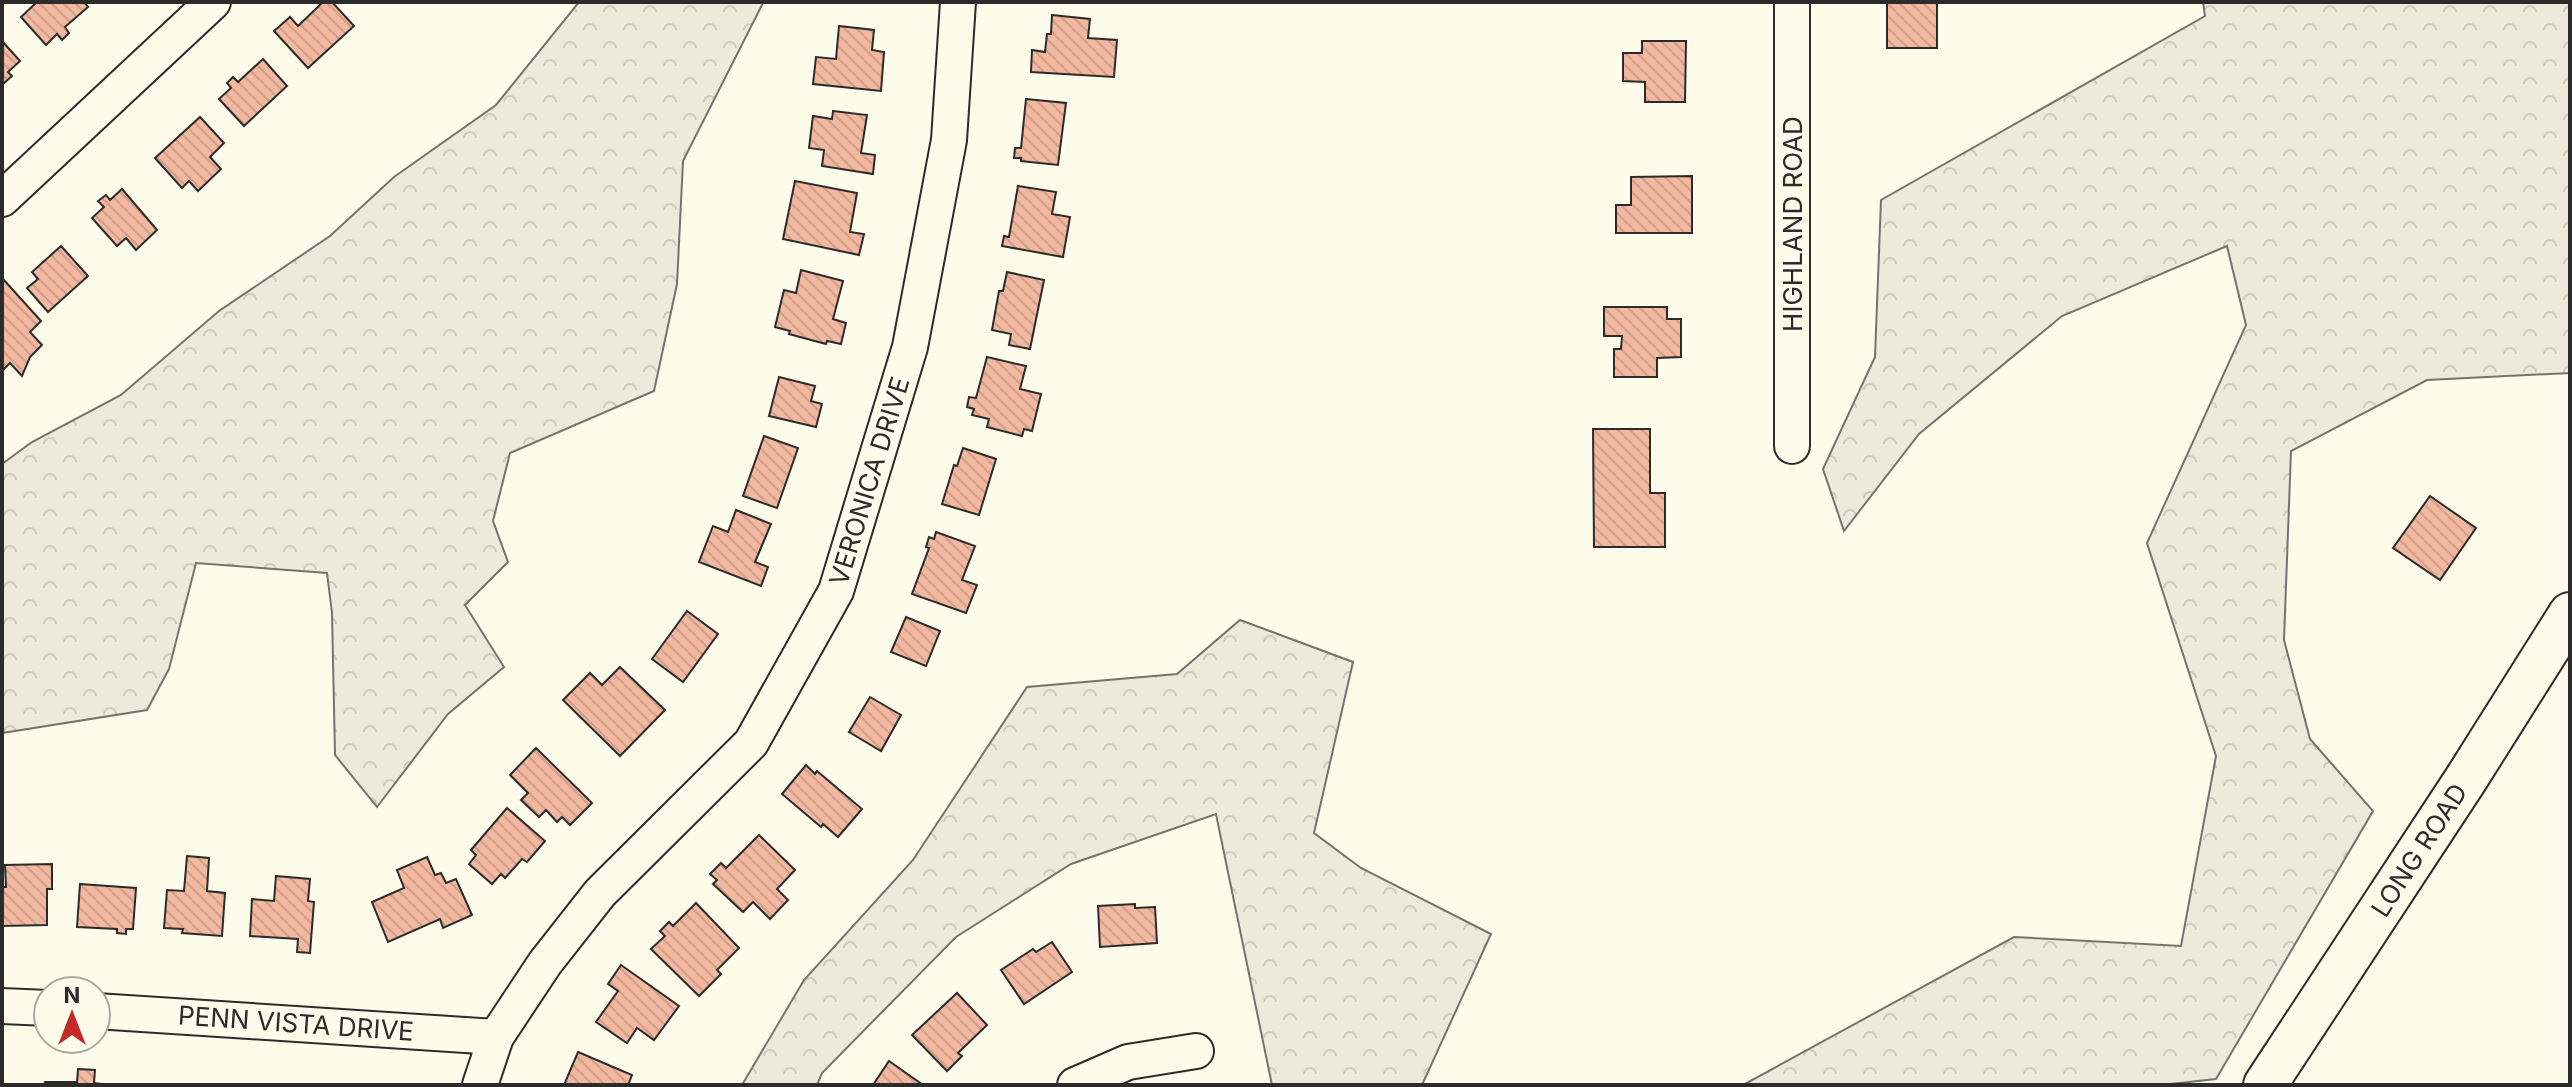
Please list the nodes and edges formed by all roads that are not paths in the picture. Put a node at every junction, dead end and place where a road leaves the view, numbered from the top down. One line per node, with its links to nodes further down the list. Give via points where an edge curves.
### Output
1 (213, 2): 4 (street)
2 (958, 2): 10 (street, VERONICA DRIVE, via 949,140 910,347 836,591 751,743 600,893)
3 (1792, 2): 5 (street, HIGHLAND ROAD)
4 (2, 199)
5 (1792, 446)
6 (2570, 614): 14 (street, LONG ROAD)
7 (2, 1006): 8 (street)
8 (32, 1007)
9 (112, 1012): 10 (street, PENN VISTA DRIVE)
10 (496, 1037): 12 (street, VERONICA DRIVE)
11 (1196, 1051): 13 (street, via 1128,1062)
12 (480, 1085)
13 (1075, 1085)
14 (2265, 1085)

